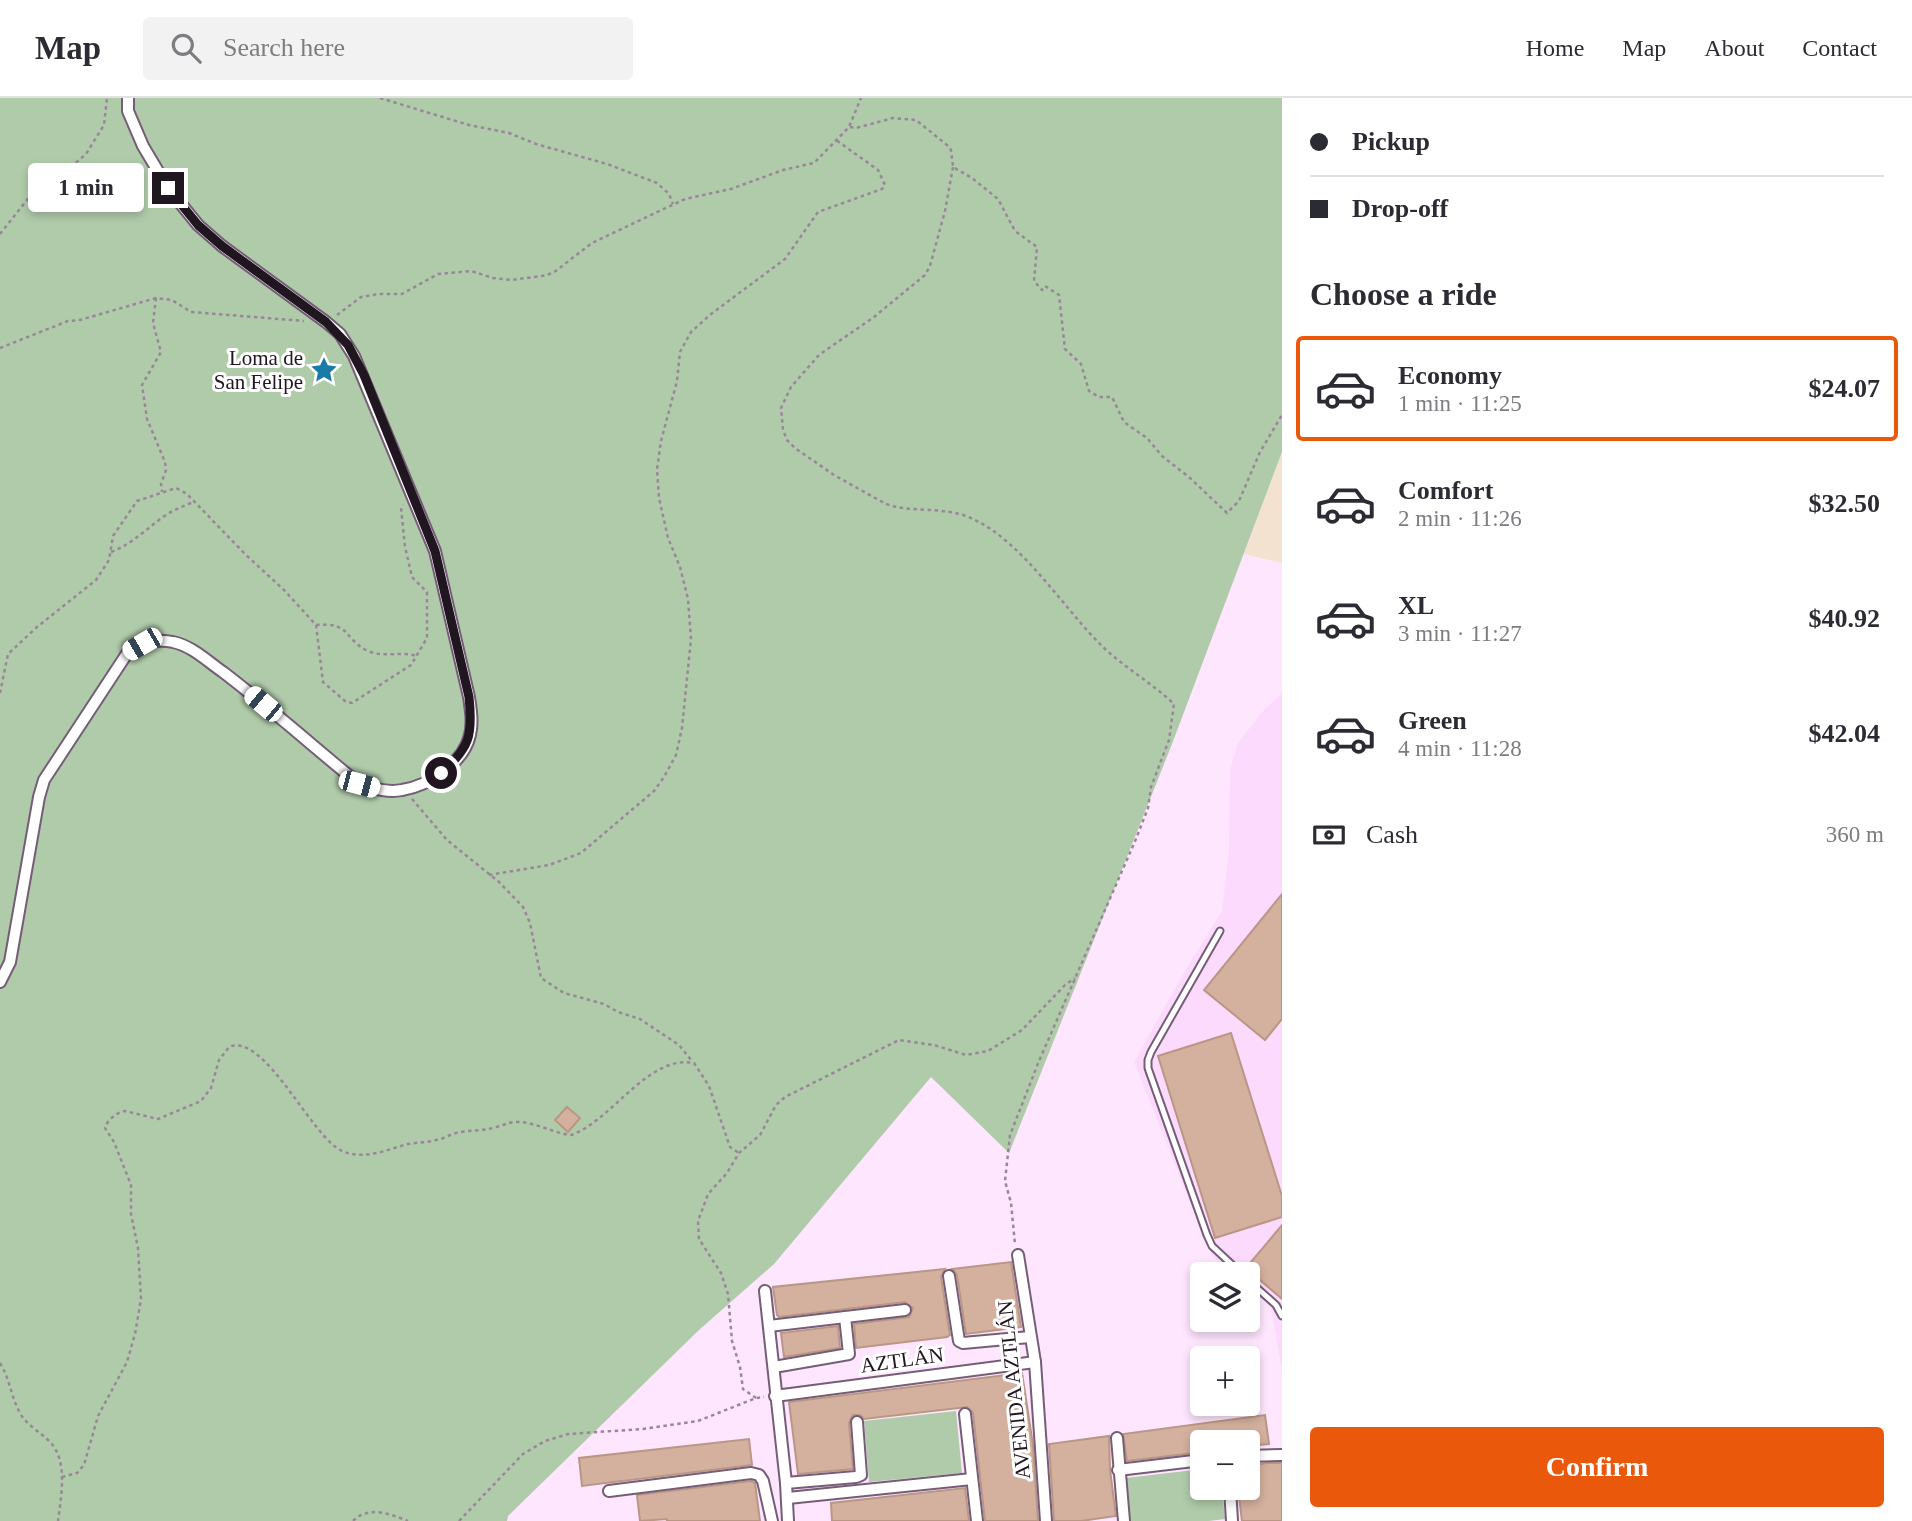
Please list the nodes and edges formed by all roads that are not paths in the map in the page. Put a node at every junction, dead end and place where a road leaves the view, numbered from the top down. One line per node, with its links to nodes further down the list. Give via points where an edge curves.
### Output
1 (128, 98): 3 (street, via 128,111 143,146 198,225 326,322 354,356 435,551 469,697 470,737 460,757 441,773 420,785 379,790 359,784 190,648 158,639 142,644 128,652 44,780 9,962)
2 (1220, 931): 5 (lane, via 1151,1052 1148,1068 1207,1235)
3 (0, 982)
4 (1018, 1255): 13 (street, AVENIDA AZTLÁN)
5 (1229, 1262)
6 (949, 1276): 13 (street, AZTLÁN, via 959,1341)
7 (765, 1291): 12 (street)
8 (1260, 1291): 11 (lane)
9 (905, 1310): 10 (street)
10 (845, 1317): 12 (street); 15 (street, AZTLÁN, via 849,1354)
11 (1282, 1317)
12 (769, 1326): 15 (street)
13 (1030, 1337): 14 (street, AVENIDA AZTLÁN)
14 (1035, 1362): 16 (street, AZTLÁN); 32 (street, AVENIDA AZTLÁN)
15 (774, 1367): 16 (street)
16 (775, 1396): 25 (street)
17 (965, 1413): 24 (street)
18 (857, 1422): 25 (street, via 860,1475)
19 (1117, 1438): 23 (street)
20 (1282, 1455): 21 (street)
21 (1260, 1456)
22 (1190, 1461): 23 (street)
23 (1118, 1470): 33 (street)
24 (972, 1479): 27 (street); 31 (street)
25 (786, 1483): 27 (street)
26 (609, 1491): 29 (street, via 751,1473 763,1481)
27 (788, 1498): 30 (street)
28 (1231, 1500): 34 (street)
29 (772, 1521)
30 (788, 1521)
31 (977, 1521)
32 (1046, 1521)
33 (1124, 1521)
34 (1232, 1521)

